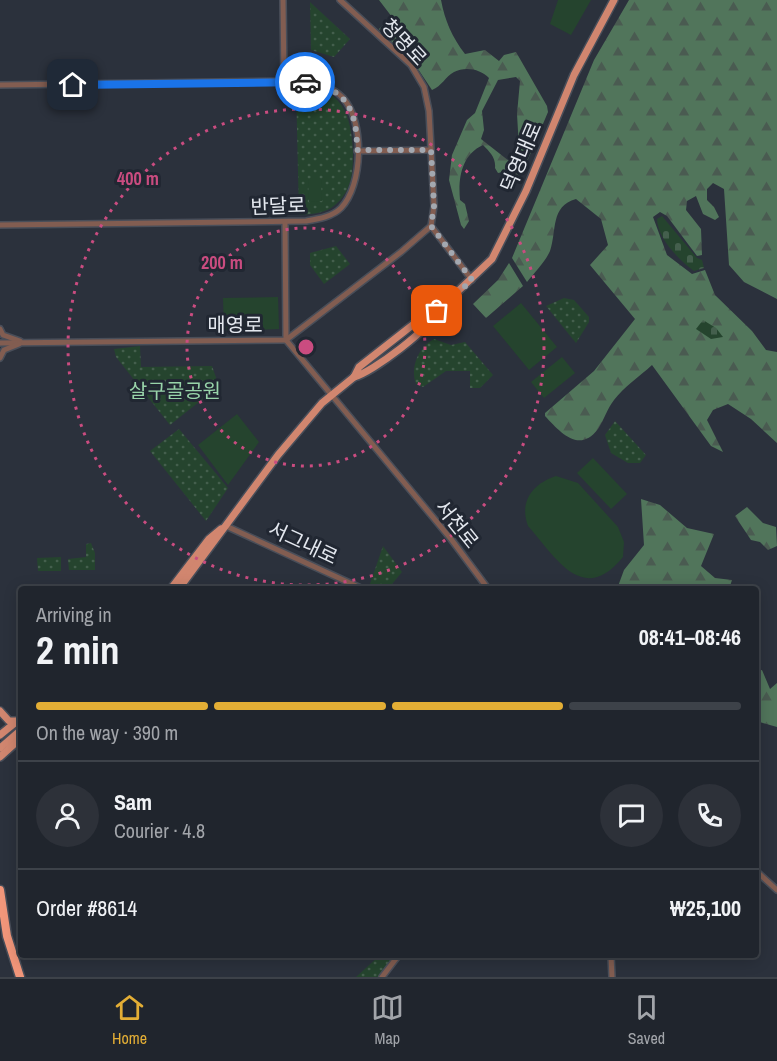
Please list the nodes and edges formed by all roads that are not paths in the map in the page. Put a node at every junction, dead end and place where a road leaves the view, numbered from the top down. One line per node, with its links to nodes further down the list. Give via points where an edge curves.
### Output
1 (283, 0): 4 (street)
2 (340, 0): 7 (street, 청명로, via 411,65 424,87)
3 (614, 0): 11 (main road, 덕영대로, via 574,75 500,245)
4 (284, 82): 5 (street, 반달로); 6 (street, 반달로, via 316,84 343,98 354,114)
5 (0, 85)
6 (357, 150): 7 (street); 8 (street, 반달로, via 357,176 339,210 324,218)
7 (431, 150): 10 (street, 청명로)
8 (285, 222): 9 (street, 반달로); 13 (street)
9 (0, 225)
10 (431, 226): 11 (street); 13 (street, 매영로)
11 (472, 280): 17 (main road, 덕영대로, via 359,368)
12 (0, 329): 14 (street, via 3,335)
13 (286, 340): 14 (street, 매영로); 17 (street)
14 (25, 342): 15 (street, 매영로); 16 (street, via 3,350)
15 (0, 343)
16 (0, 358)
17 (331, 396): 18 (main road, 덕영대로, via 278,455); 22 (street, 서천로)
18 (226, 526): 19 (main road, 덕영대로, via 209,540); 20 (main road, 덕영대로); 21 (street, 서그내로)
19 (173, 586)
20 (181, 586)
21 (356, 586)
22 (486, 586)
23 (0, 711): 24 (main road, via 9,721)
24 (18, 722)
25 (18, 723): 28 (main road)
26 (18, 724): 30 (main road)
27 (18, 733): 31 (main road)
28 (0, 735)
29 (18, 741): 32 (main road)
30 (0, 742)
31 (0, 748)
32 (0, 758)
33 (759, 874): 35 (street)
34 (0, 890): 38 (highway, via 7,936)
35 (777, 890)
36 (396, 958): 39 (street)
37 (611, 958): 40 (street)
38 (19, 975)
39 (382, 977)
40 (612, 977)

